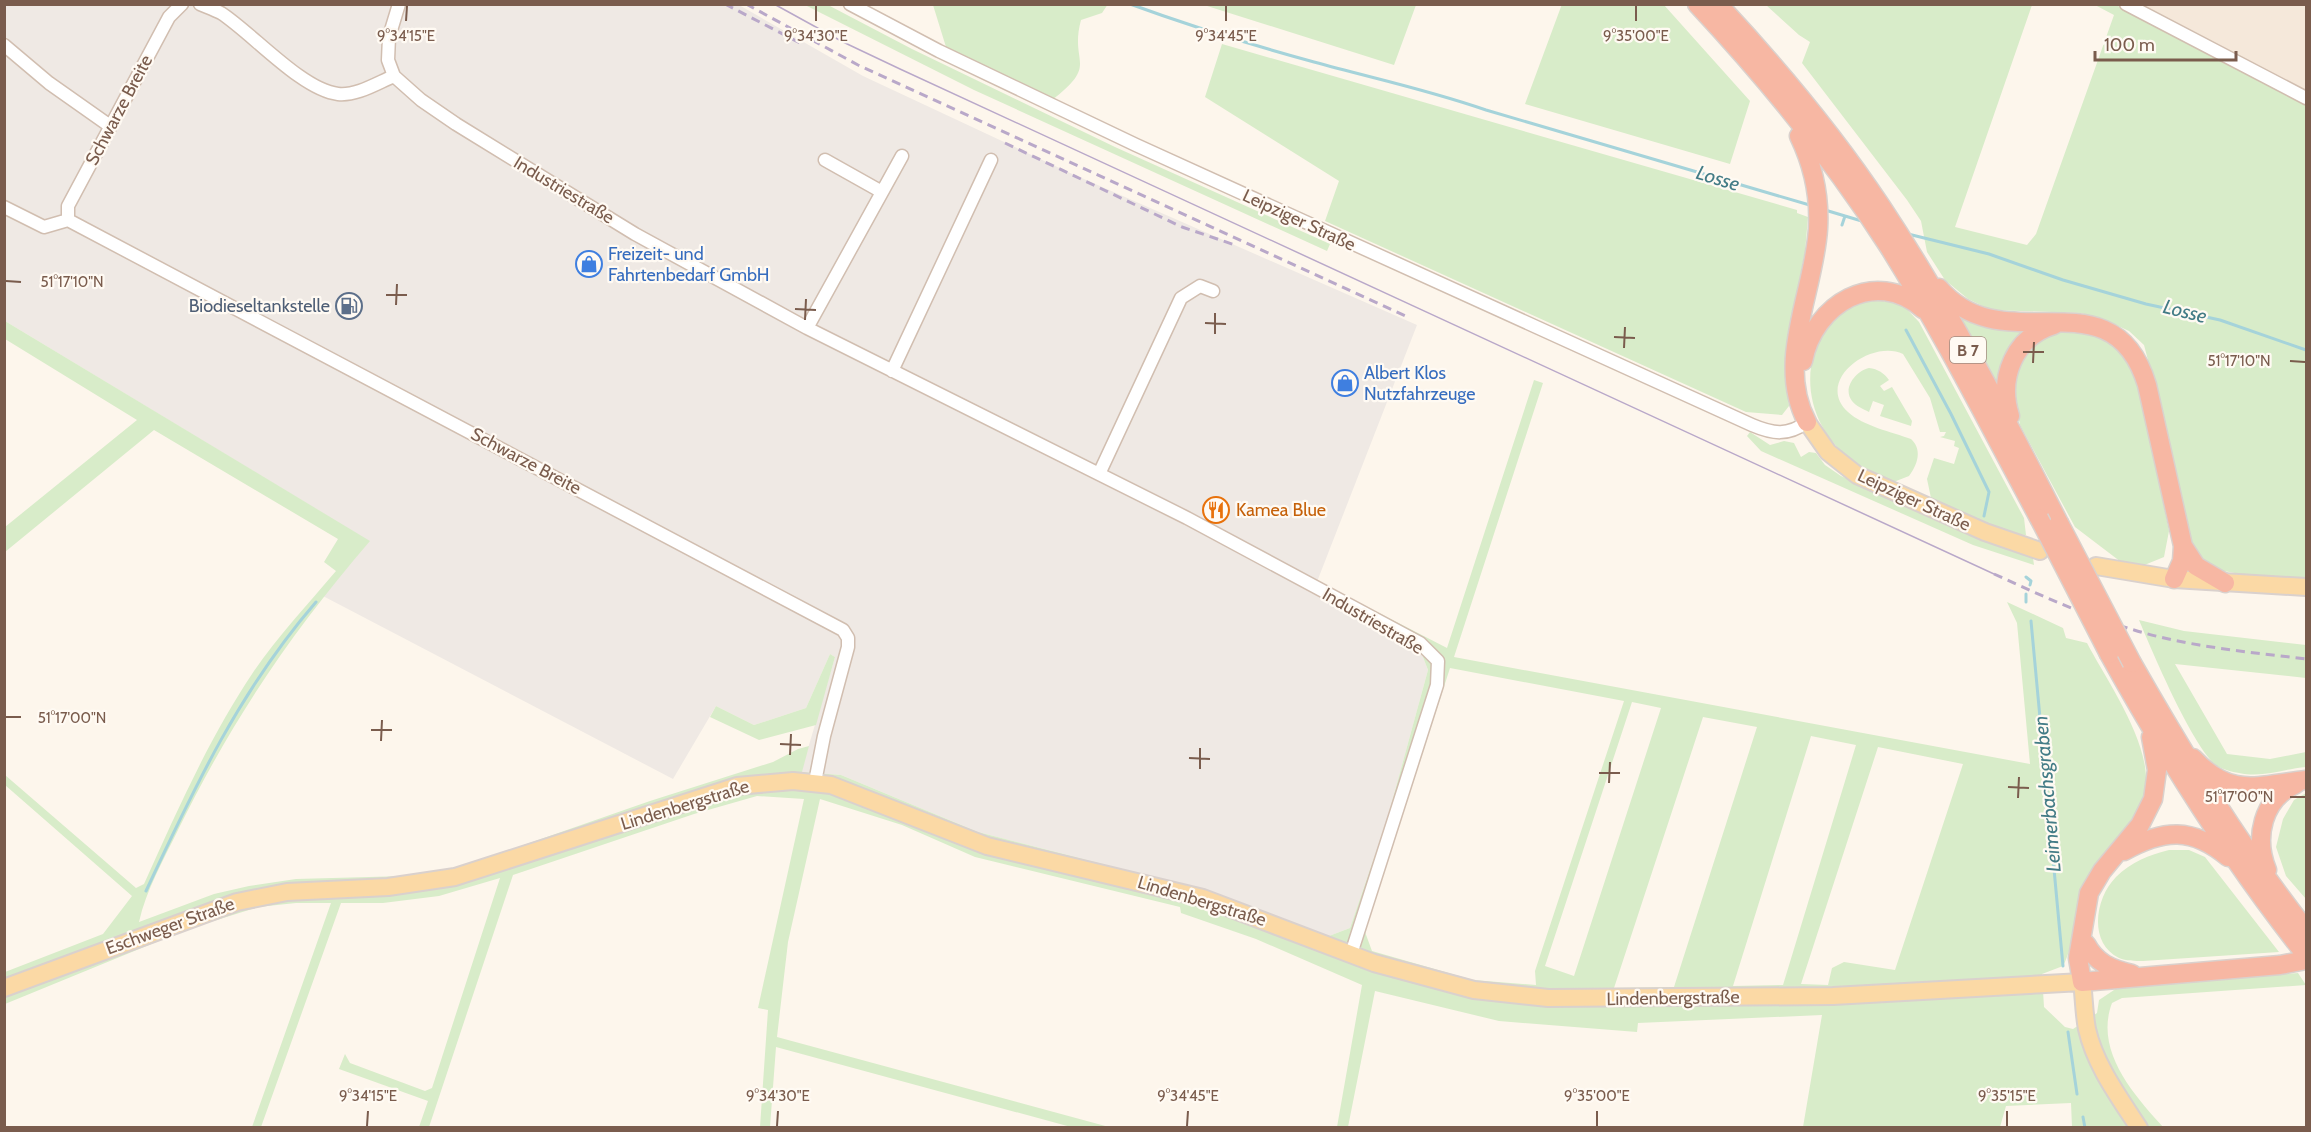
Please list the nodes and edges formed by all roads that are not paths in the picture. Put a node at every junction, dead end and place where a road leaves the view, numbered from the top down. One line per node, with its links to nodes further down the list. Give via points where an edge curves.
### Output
1 (182, 4): 12 (street, Schwarze Breite, via 169,17)
2 (200, 4): 9 (street, via 220,13 325,91 339,94 364,89)
3 (399, 4): 9 (street, via 388,60)
4 (850, 4): 25 (street, Leipziger Straße, via 1136,145 1752,425 1774,433 1788,432)
5 (1697, 4): 11 (highway, B 7)
6 (1718, 4): 19 (highway, B 7, via 1796,93 1880,204)
7 (2126, 4): 10 (street)
8 (4, 45): 12 (street)
9 (394, 76): 23 (street, Industriestraße, via 456,124 626,228)
10 (2307, 98)
11 (1784, 104): 21 (highway, B 7, via 1854,197); 25 (highway, via 1807,154 1816,187 1818,231 1794,363 1797,395)
12 (110, 126): 18 (street, Schwarze Breite, via 68,206)
13 (902, 156): 16 (street)
14 (825, 160): 16 (street)
15 (991, 160): 24 (street)
16 (882, 192): 23 (street)
17 (4, 207): 18 (street, via 44,227)
18 (68, 220): 38 (street, Schwarze Breite, via 843,630 848,647)
19 (1912, 256): 22 (highway, via 1953,302 1977,316 2008,322); 26 (highway, B 7)
20 (1213, 291): 27 (street, via 1200,286 1181,298)
21 (1930, 316): 25 (highway, via 1909,298 1889,291 1861,294 1832,309 1804,352 1801,381); 35 (highway, B 7, bridge)
22 (2067, 323): 26 (highway, via 2030,337 2010,367 2006,400); 28 (highway, via 2085,323 2107,330 2125,342 2136,356 2147,385)
23 (807, 328): 24 (street, Industriestraße)
24 (892, 371): 27 (street, Industriestraße)
25 (1807, 422): 30 (main road, Leipziger Straße, via 1828,452 1857,475 1985,532)
26 (2017, 440): 36 (highway, B 7, bridge)
27 (1099, 474): 46 (street, Industriestraße, via 1420,643 1438,661 1437,685)
28 (2176, 519): 29 (highway); 32 (highway)
29 (2183, 546): 32 (highway); 33 (highway, via 2196,566)
30 (2040, 551)
31 (2096, 566): 32 (main road)
32 (2174, 579): 33 (main road)
33 (2225, 583): 34 (main road)
34 (2307, 587)
35 (2148, 724): 39 (highway, via 2157,763 2155,794 2144,819); 40 (highway, B 7)
36 (2173, 737): 37 (highway, via 2201,767 2228,784 2262,787); 42 (highway, B 7)
37 (2307, 780): 42 (highway, via 2276,798 2261,830 2262,857)
38 (815, 782): 41 (main road, Lindenbergstraße, via 737,786 454,878 405,886); 46 (main road, Lindenbergstraße, via 864,797 987,846 1203,898)
39 (2117, 854): 40 (highway, via 2155,838 2186,835 2209,843); 43 (highway, via 2094,883)
40 (2239, 867): 44 (highway, B 7)
41 (342, 889): 51 (main road, Eschweger Straße, via 286,892 237,902)
42 (2277, 893): 44 (highway, B 7)
43 (2084, 918): 45 (highway); 50 (highway, via 2078,962)
44 (2299, 933): 47 (highway, B 7)
45 (2086, 944): 49 (highway, via 2105,966); 50 (highway)
46 (1351, 954): 50 (main road, Lindenbergstraße, via 1445,984 1548,998 1862,995)
47 (2307, 955)
48 (2307, 960): 49 (highway)
49 (2143, 977): 50 (highway)
50 (2082, 982): 52 (main road, via 2087,1029 2097,1056)
51 (4, 988)
52 (2139, 1128)

